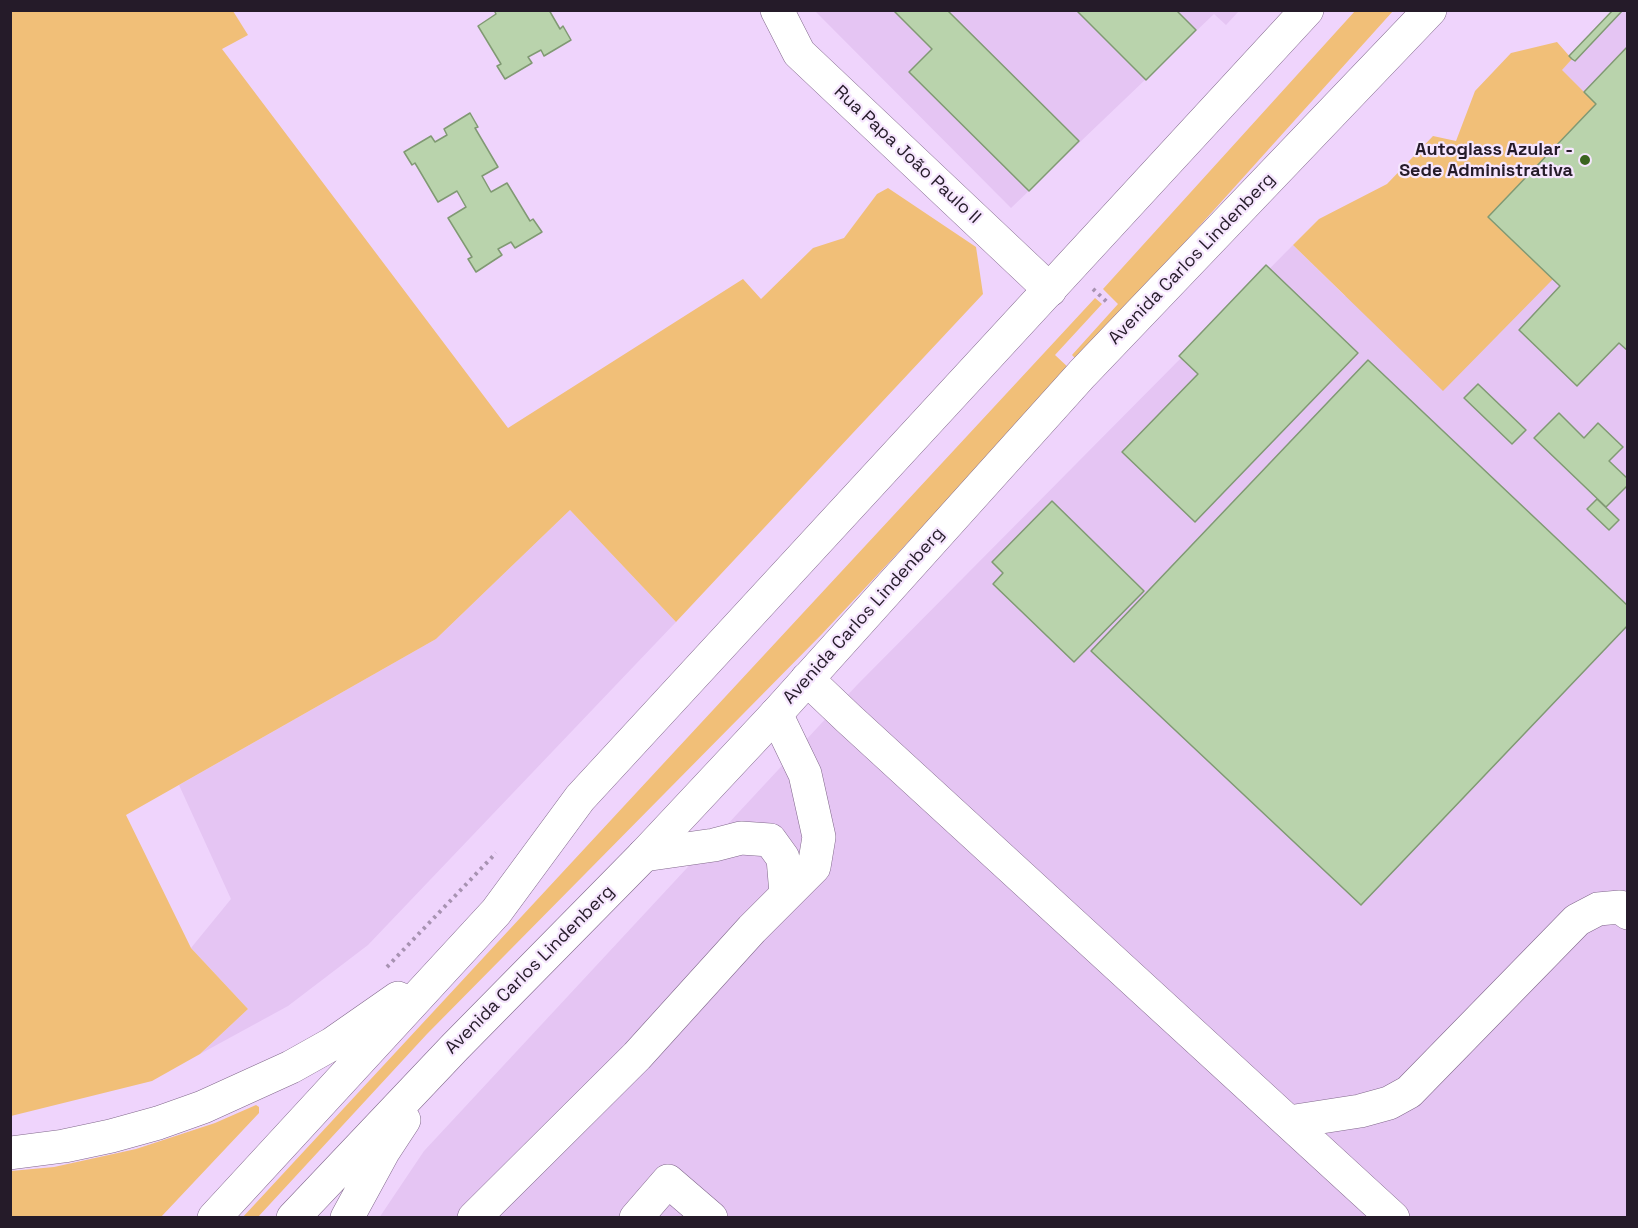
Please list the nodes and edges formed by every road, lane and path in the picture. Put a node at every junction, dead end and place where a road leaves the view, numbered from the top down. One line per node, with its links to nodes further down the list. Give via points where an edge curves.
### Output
1 (777, 10): 4 (main road, Rua Papa João Paulo II, via 799,53)
2 (1307, 10): 4 (main road)
3 (1430, 10): 6 (main road, Avenida Carlos Lindenberg, via 1082,374)
4 (1060, 279): 5 (path); 11 (main road, via 580,798 496,912)
5 (1110, 304)
6 (807, 679): 7 (main road, Avenida Carlos Lindenberg); 13 (main road)
7 (776, 714): 8 (main road, Avenida Carlos Lindenberg); 9 (main road, via 805,774 819,837 814,867)
8 (644, 855): 9 (main road, via 741,838 770,840 783,858); 12 (main road, Avenida Carlos Lindenberg)
9 (786, 894): 18 (main road, via 637,1056)
10 (1628, 913): 13 (main road, via 1620,907 1598,909 1577,920 1409,1092 1360,1112)
11 (461, 950): 14 (main road, via 332,1044 248,1089 176,1117 111,1136); 15 (main road)
12 (455, 1047): 16 (main road, Avenida Carlos Lindenberg); 17 (main road, via 382,1152)
13 (1288, 1122): 21 (main road)
14 (10, 1153)
15 (214, 1218)
16 (292, 1218)
17 (348, 1218)
18 (474, 1218)
19 (636, 1218): 20 (main road, via 668,1181)
20 (711, 1218)
21 (1393, 1218)

